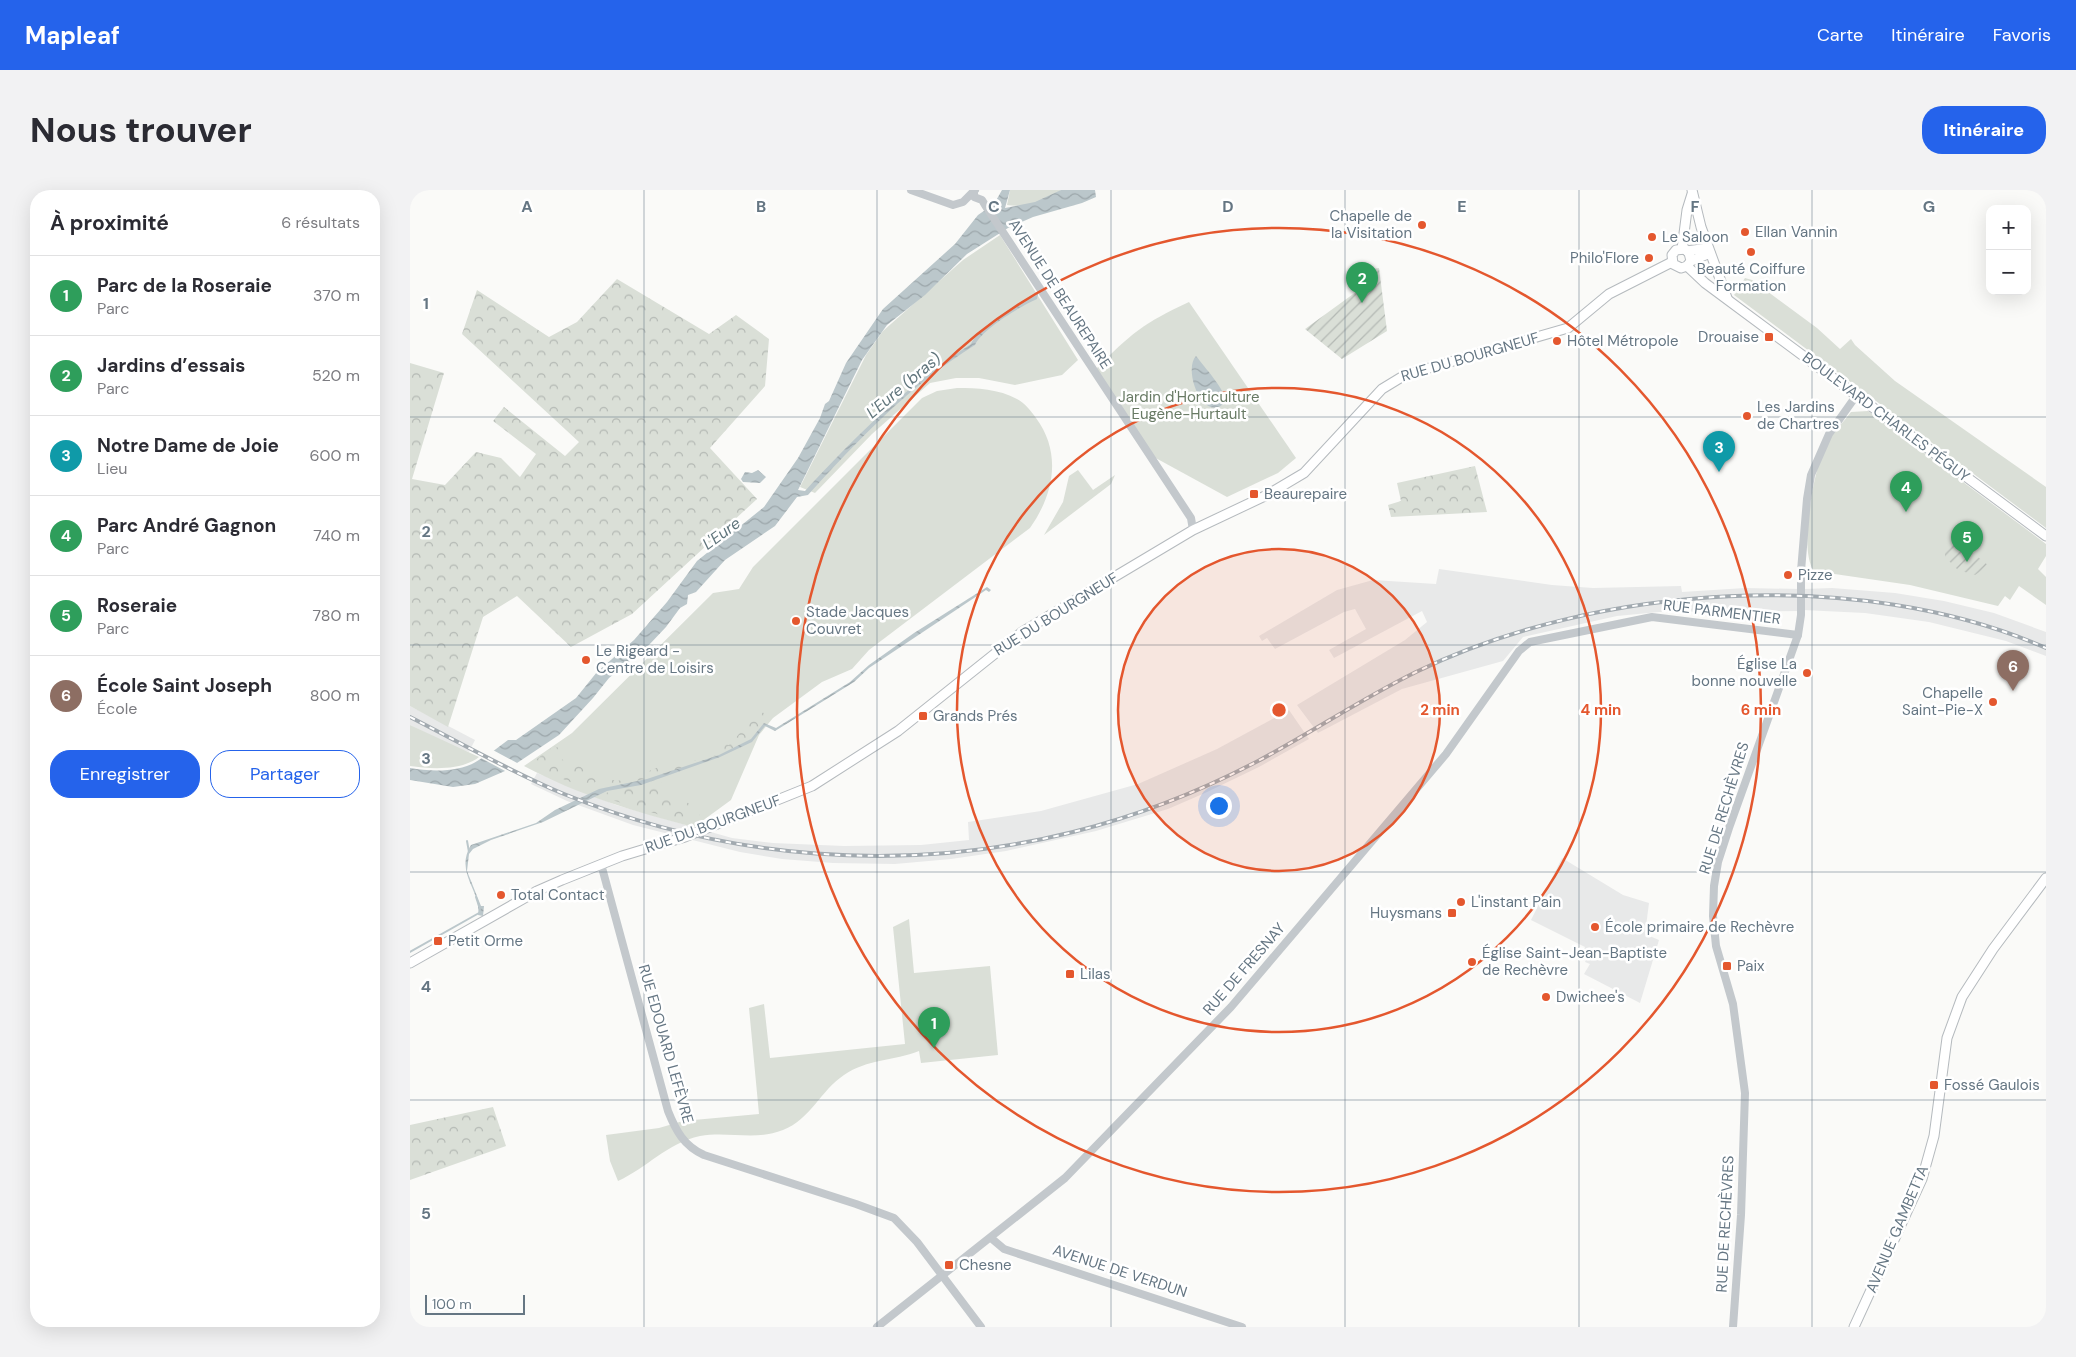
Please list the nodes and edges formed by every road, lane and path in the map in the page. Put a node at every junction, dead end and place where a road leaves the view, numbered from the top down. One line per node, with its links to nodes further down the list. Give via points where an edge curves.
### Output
1 (911, 190): 2 (street, via 953,205 963,202)
2 (976, 190): 10 (street, AVENUE DE BEAUREPAIRE, via 974,197 983,202 1004,233 1191,518)
3 (1692, 192): 4 (main road); 5 (main road)
4 (1684, 250): 5 (main road); 6 (main road, via 1674,252); 7 (main road)
5 (1709, 251): 7 (main road); 8 (main road)
6 (1672, 262): 7 (main road, via 1678,268); 10 (main road, RUE DU BOURGNEUF, via 1609,294 1568,328 1396,378 1304,473 1267,495)
7 (1689, 264): 8 (main road, BOULEVARD CHARLES PÉGUY)
8 (1727, 298): 9 (main road, BOULEVARD CHARLES PÉGUY)
9 (1856, 396): 11 (main road, BOULEVARD CHARLES PÉGUY); 12 (street, RUE DE RECHÈVRES, via 1829,434 1812,475 1807,499)
10 (1193, 530): 14 (main road, RUE DU BOURGNEUF, via 1022,632 898,731 812,786 685,837)
11 (2046, 536)
12 (1798, 635): 13 (street, RUE PARMENTIER, via 1652,617 1625,620); 22 (street, RUE DE RECHÈVRES, via 1729,828 1714,886 1716,946 1733,1004 1745,1086)
13 (1526, 643): 17 (street, RUE DE FRESNAY, via 1446,754 1220,1019 1065,1178)
14 (601, 864): 16 (main road, RUE DU BOURGNEUF, via 537,891); 18 (street, RUE EDOUARD LEFÈVRE, via 668,1111 686,1144 704,1156 894,1218)
15 (2046, 878): 23 (main road, AVENUE GAMBETTA, via 1962,997 1947,1038 1934,1136 1922,1179)
16 (410, 963)
17 (991, 1238): 18 (street, RUE DE FRESNAY); 21 (street, AVENUE DE VERDUN, via 1004,1249)
18 (943, 1276): 19 (street, RUE DE FRESNAY); 20 (street, RUE EDOUARD LEFÈVRE)
19 (877, 1327)
20 (981, 1327)
21 (1242, 1327)
22 (1733, 1327)
23 (1854, 1327)

